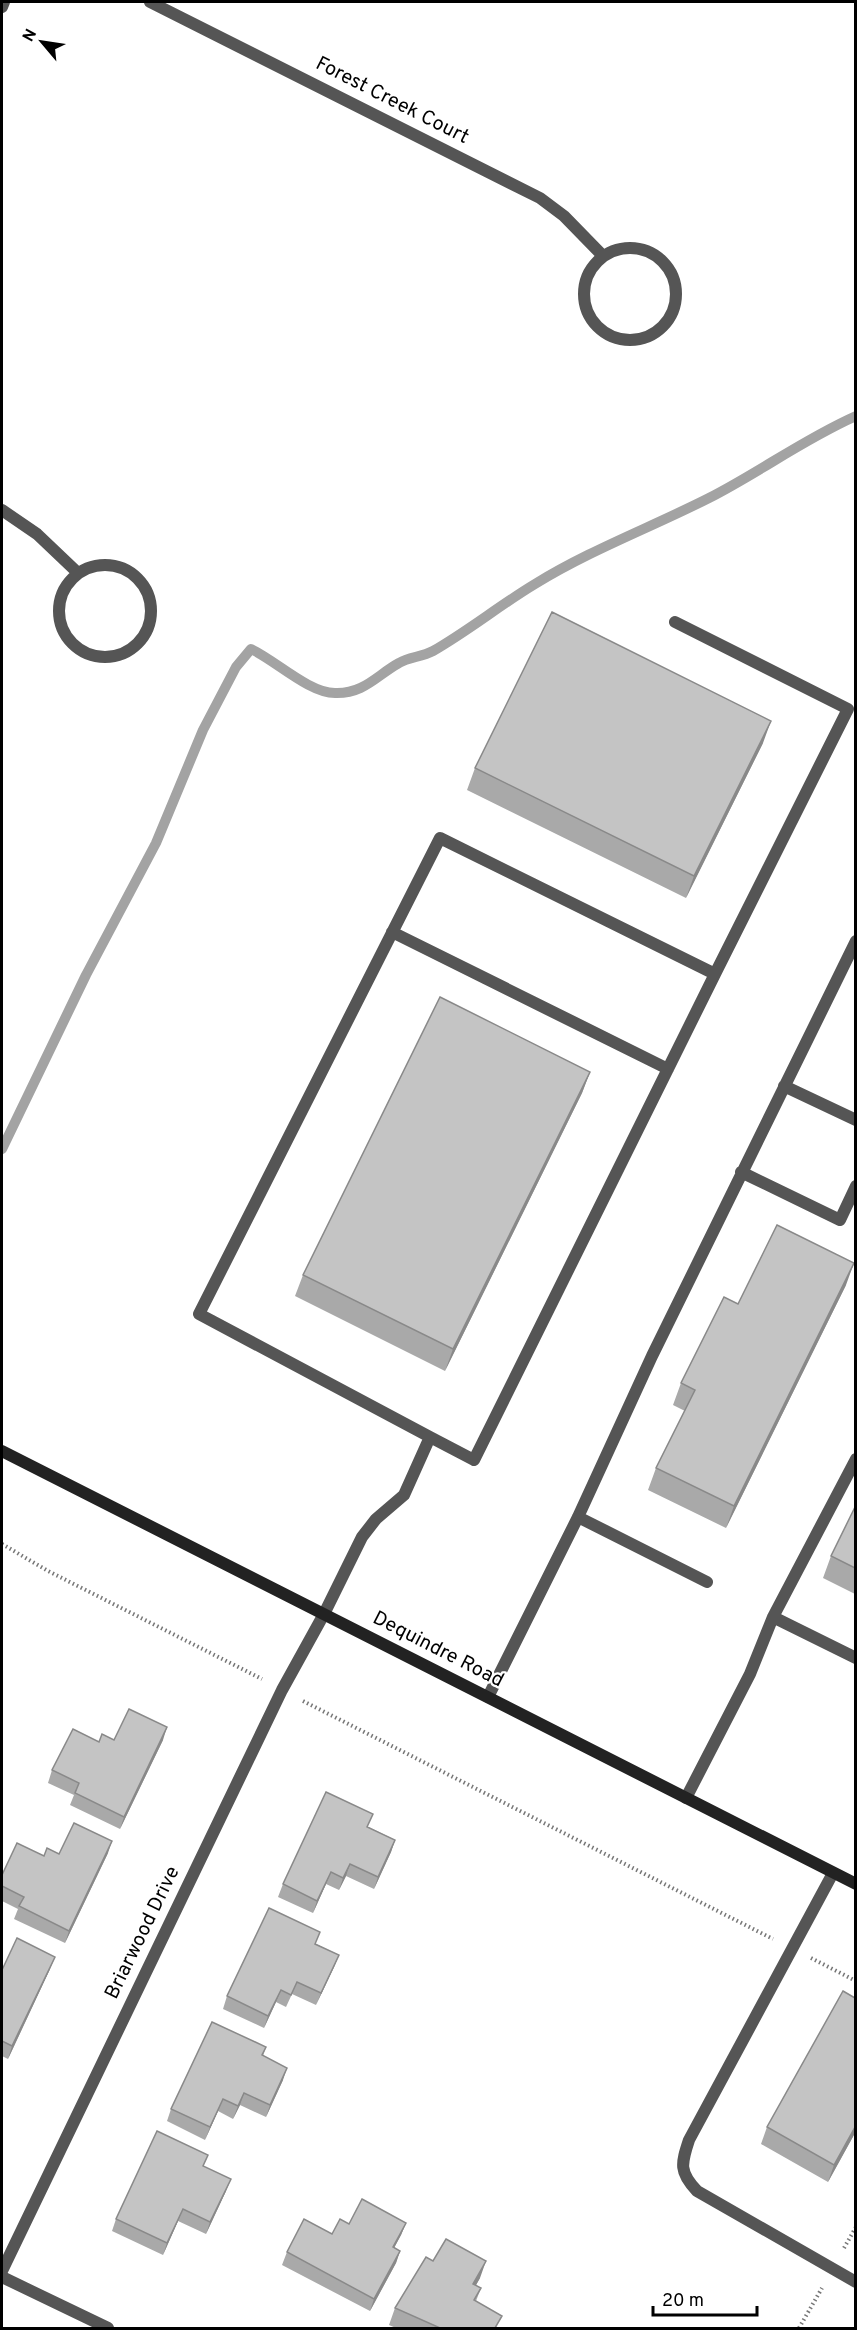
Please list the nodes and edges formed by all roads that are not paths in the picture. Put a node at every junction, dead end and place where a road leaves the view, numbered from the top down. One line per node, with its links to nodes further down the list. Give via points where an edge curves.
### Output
1 (4, 2): 3 (street)
2 (150, 2): 4 (street, Forest Creek Court, via 540,198 564,216)
3 (2, 7)
4 (603, 256): 4 (street, via 593,266 584,292 585,306 600,329 626,340 652,334 663,326 676,302 669,269 654,254 642,249 628,247)
5 (2, 510): 6 (street, via 37,534)
6 (78, 573): 6 (street, via 60,598 62,628 81,651 111,657 125,652 146,631 150,601 144,587 134,575 106,564)
7 (675, 622): 10 (street, via 848,709)
8 (392, 932): 10 (street, via 440,838); 11 (street); 16 (street, via 199,1314)
9 (855, 941): 12 (street)
10 (715, 974): 11 (street)
11 (668, 1069): 16 (street, via 474,1460)
12 (784, 1086): 13 (street); 14 (street)
13 (855, 1120)
14 (741, 1172): 15 (street, via 840,1220); 19 (street)
15 (855, 1186)
16 (430, 1437): 21 (street, Briarwood Drive, via 404,1495 362,1537)
17 (2, 1451): 21 (main road, Dequindre Road)
18 (855, 1459): 22 (street)
19 (578, 1517): 20 (street); 24 (street)
20 (707, 1582)
21 (324, 1614): 24 (main road, Dequindre Road); 28 (street, Briarwood Drive, via 282,1690)
22 (773, 1617): 23 (street); 25 (street, via 750,1674)
23 (855, 1658)
24 (488, 1698): 25 (main road, Dequindre Road)
25 (686, 1798): 26 (main road, Dequindre Road)
26 (833, 1873): 27 (main road, Dequindre Road); 30 (street, via 682,2158 684,2177 697,2191)
27 (855, 1884)
28 (2, 2271)
29 (2, 2277): 31 (street)
30 (855, 2283)
31 (108, 2328)

